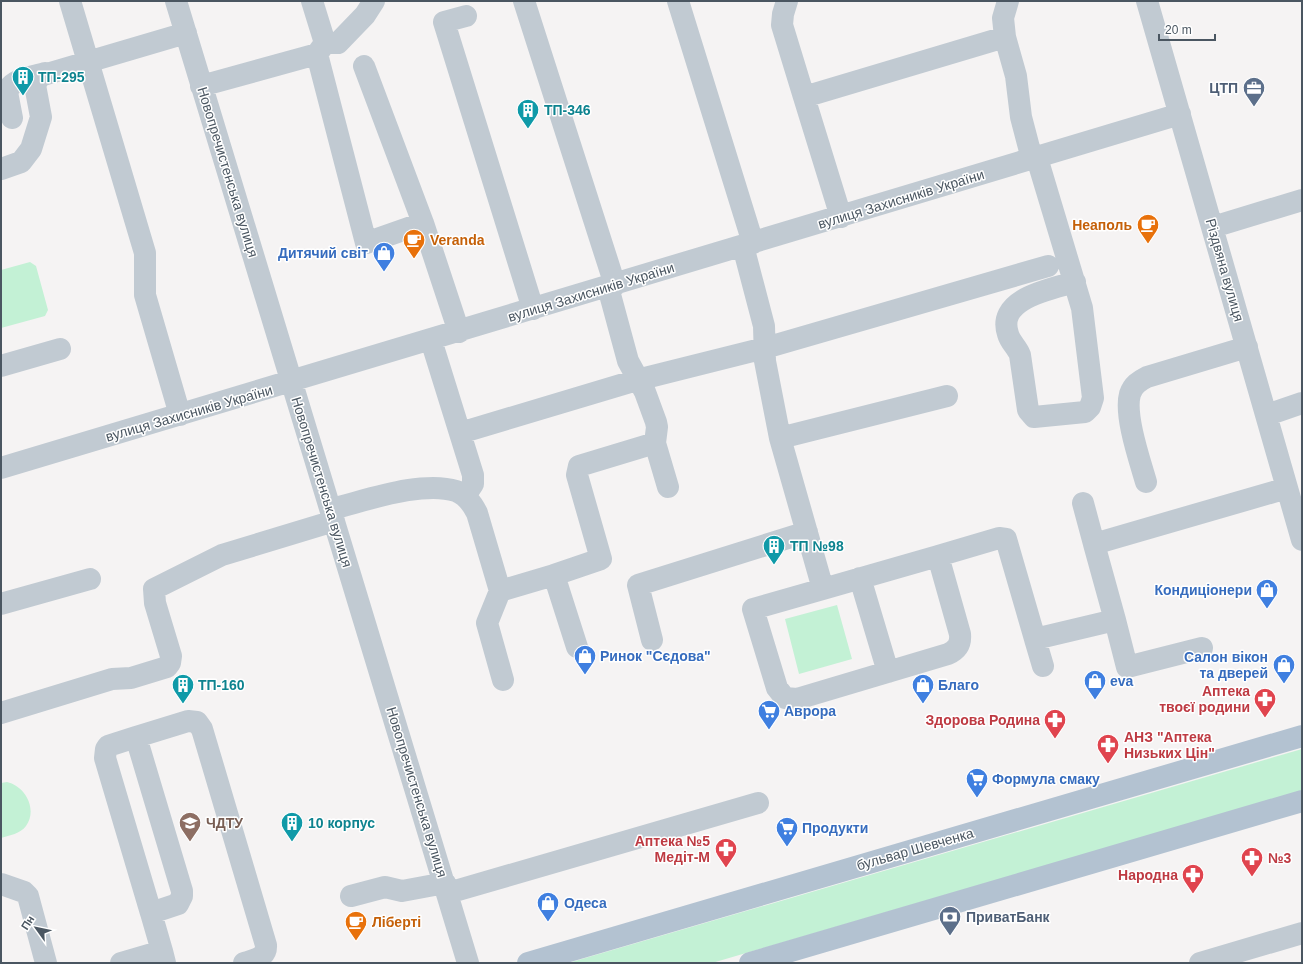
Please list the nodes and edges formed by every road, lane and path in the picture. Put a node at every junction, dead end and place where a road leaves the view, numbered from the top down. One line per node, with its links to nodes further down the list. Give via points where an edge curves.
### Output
1 (70, 1): 14 (street)
2 (176, 1): 11 (street, Новопречистенська вулиця)
3 (312, 1): 13 (street)
4 (374, 1): 13 (street, via 365,15 338,43)
5 (524, 1): 31 (street)
6 (678, 1): 28 (street)
7 (787, 1): 18 (street, via 782,25)
8 (1008, 1): 12 (street, via 1003,18)
9 (1147, 1): 19 (street, Різдвяна вулиця)
10 (466, 16): 32 (street, via 444,22)
11 (186, 33): 14 (street); 17 (street, Новопречистенська вулиця)
12 (1005, 37): 18 (street); 22 (street, via 1015,71 1021,117)
13 (321, 49): 17 (street); 26 (street, via 366,243)
14 (88, 61): 16 (street); 43 (street, via 144,253 145,295)
15 (364, 66): 26 (street)
16 (45, 73): 20 (street, via 35,85); 21 (street, via 17,81 8,88)
17 (201, 86): 40 (street, Новопречистенська вулиця)
18 (804, 97): 25 (street)
19 (1180, 114): 22 (street, вулиця Захисників України); 27 (street, Різдвяна вулиця)
20 (41, 117): 21 (street, via 33,115); 23 (street, via 31,149 25,158 17,165)
21 (7, 120)
22 (1034, 158): 25 (street, вулиця Захисників України); 30 (street)
23 (1, 169)
24 (1302, 200): 27 (street)
25 (842, 217): 28 (street, вулиця Захисників України)
26 (423, 223): 33 (street)
27 (1213, 227): 35 (street, Різдвяна вулиця)
28 (748, 245): 31 (street, вулиця Захисників України); 36 (street, via 764,326)
29 (1048, 266): 36 (street)
30 (1075, 282): 30 (street, via 1084,320 1092,403 1081,413 1034,417 1028,410 1020,355 1008,335 1007,323 1013,310 1023,299)
31 (611, 286): 32 (street, вулиця Захисників України); 39 (street, via 628,361)
32 (533, 310): 33 (street, вулиця Захисників України)
33 (459, 332): 34 (street, вулиця Захисників України)
34 (431, 340): 40 (street, вулиця Захисників України); 45 (street)
35 (1247, 347): 44 (street, Різдвяна вулиця); 49 (street, via 1147,377 1139,380 1133,387 1129,403 1132,427)
36 (765, 348): 39 (street); 46 (street, via 765,361)
37 (60, 349): 38 (street)
38 (1, 366)
39 (638, 380): 45 (street); 47 (street, via 656,422)
40 (291, 383): 43 (street, вулиця Захисників України); 54 (street, Новопречистенська вулиця)
41 (947, 396): 46 (street)
42 (1302, 403): 44 (street)
43 (180, 415): 48 (street, вулиця Захисників України)
44 (1267, 415): 51 (street, Різдвяна вулиця)
45 (460, 433): 52 (street, via 474,480)
46 (780, 438): 55 (street)
47 (655, 443): 50 (street); 59 (street, via 579,466 577,475 601,559)
48 (1, 468)
49 (1146, 482)
50 (668, 487)
51 (1287, 488): 56 (street, Різдвяна вулиця); 57 (street)
52 (465, 496): 54 (street, via 447,489 422,488); 63 (street, via 477,513)
53 (1083, 503): 57 (street)
54 (333, 515): 73 (street, via 222,555 154,589 155,603 171,656 167,667 131,678 112,679); 79 (street, Новопречистенська вулиця)
55 (807, 532): 62 (street); 67 (street, via 638,585)
56 (1302, 540)
57 (1094, 544): 65 (street)
58 (938, 556): 60 (street); 66 (street, via 999,538 1006,539); 71 (street, via 960,634 958,647 954,652)
59 (554, 575): 63 (street); 68 (street)
60 (860, 578): 62 (street); 71 (street)
61 (90, 579): 64 (street)
62 (823, 589): 71 (street, via 753,609 780,694 784,698 797,699)
63 (500, 591): 72 (street, via 487,623)
64 (1, 604)
65 (1115, 620): 66 (street); 69 (street, via 1127,667)
66 (1035, 639): 70 (street)
67 (652, 640)
68 (577, 647)
69 (1202, 648)
70 (1043, 666)
71 (888, 672)
72 (503, 680)
73 (1, 713)
74 (1302, 736): 88 (main road, бульвар Шевченка)
75 (136, 737): 81 (street, via 108,746 105,758); 81 (street, via 182,896 178,904); 86 (street, via 188,721 197,722 202,729 266,945 262,956)
76 (1302, 801): 89 (main road)
77 (758, 803): 79 (street)
78 (1, 884): 84 (street, via 24,892 28,896)
79 (446, 888): 80 (street, via 402,891 385,887); 87 (street, Новопречистенська вулиця)
80 (351, 896)
81 (150, 912): 83 (street)
82 (1302, 933): 90 (street)
83 (164, 957): 85 (street)
84 (46, 963)
85 (121, 963)
86 (244, 963)
87 (468, 963)
88 (528, 963)
89 (750, 963)
90 (1200, 963)

